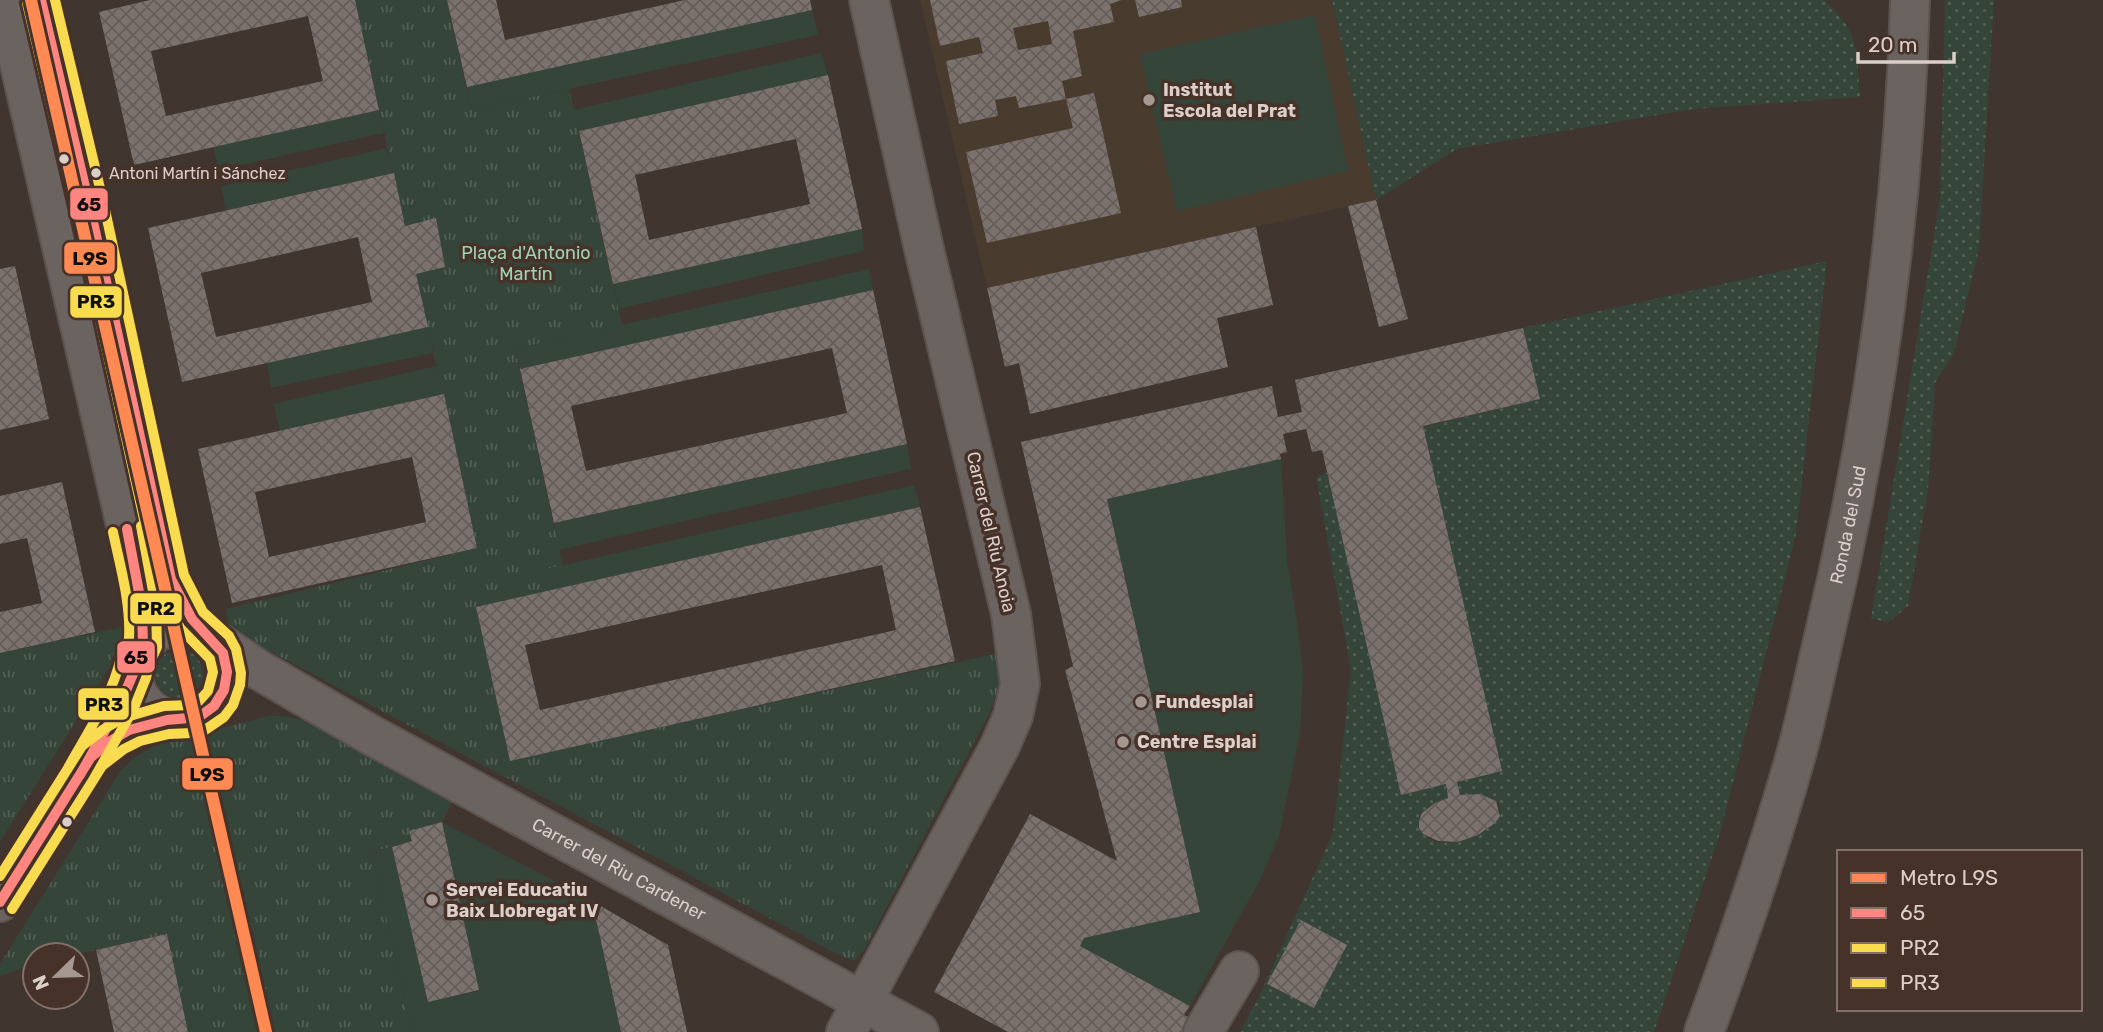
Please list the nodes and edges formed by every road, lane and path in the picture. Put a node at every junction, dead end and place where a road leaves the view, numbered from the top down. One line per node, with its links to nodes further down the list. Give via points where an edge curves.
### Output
1 (5, 0): 6 (street, via 135,564 142,608)
2 (41, 0): 5 (street, via 172,579 183,605)
3 (869, 0): 13 (street, Carrer del Riu Anoia, via 1011,614 1020,684 1000,746)
4 (1900, 8): 16 (street, Ronda del Sud, via 1900,181 1847,538 1799,744)
5 (207, 635): 6 (street, via 185,626 169,627 154,634); 7 (street, Carrer del Riu Cardener); 8 (street, via 223,652 227,667 222,696)
6 (138, 659): 9 (street, via 136,690 144,704); 10 (street)
7 (321, 707): 8 (street, Carrer del Riu Cardener, via 272,696 232,701); 13 (street, Carrer del Riu Cardener)
8 (212, 709): 9 (street, via 184,721)
9 (169, 720): 10 (street, via 109,740)
10 (91, 757): 11 (street)
11 (0, 902)
12 (1238, 971): 15 (street)
13 (854, 1017): 14 (street, Carrer del Riu Cardener)
14 (919, 1032)
15 (1203, 1032)
16 (1704, 1032)

